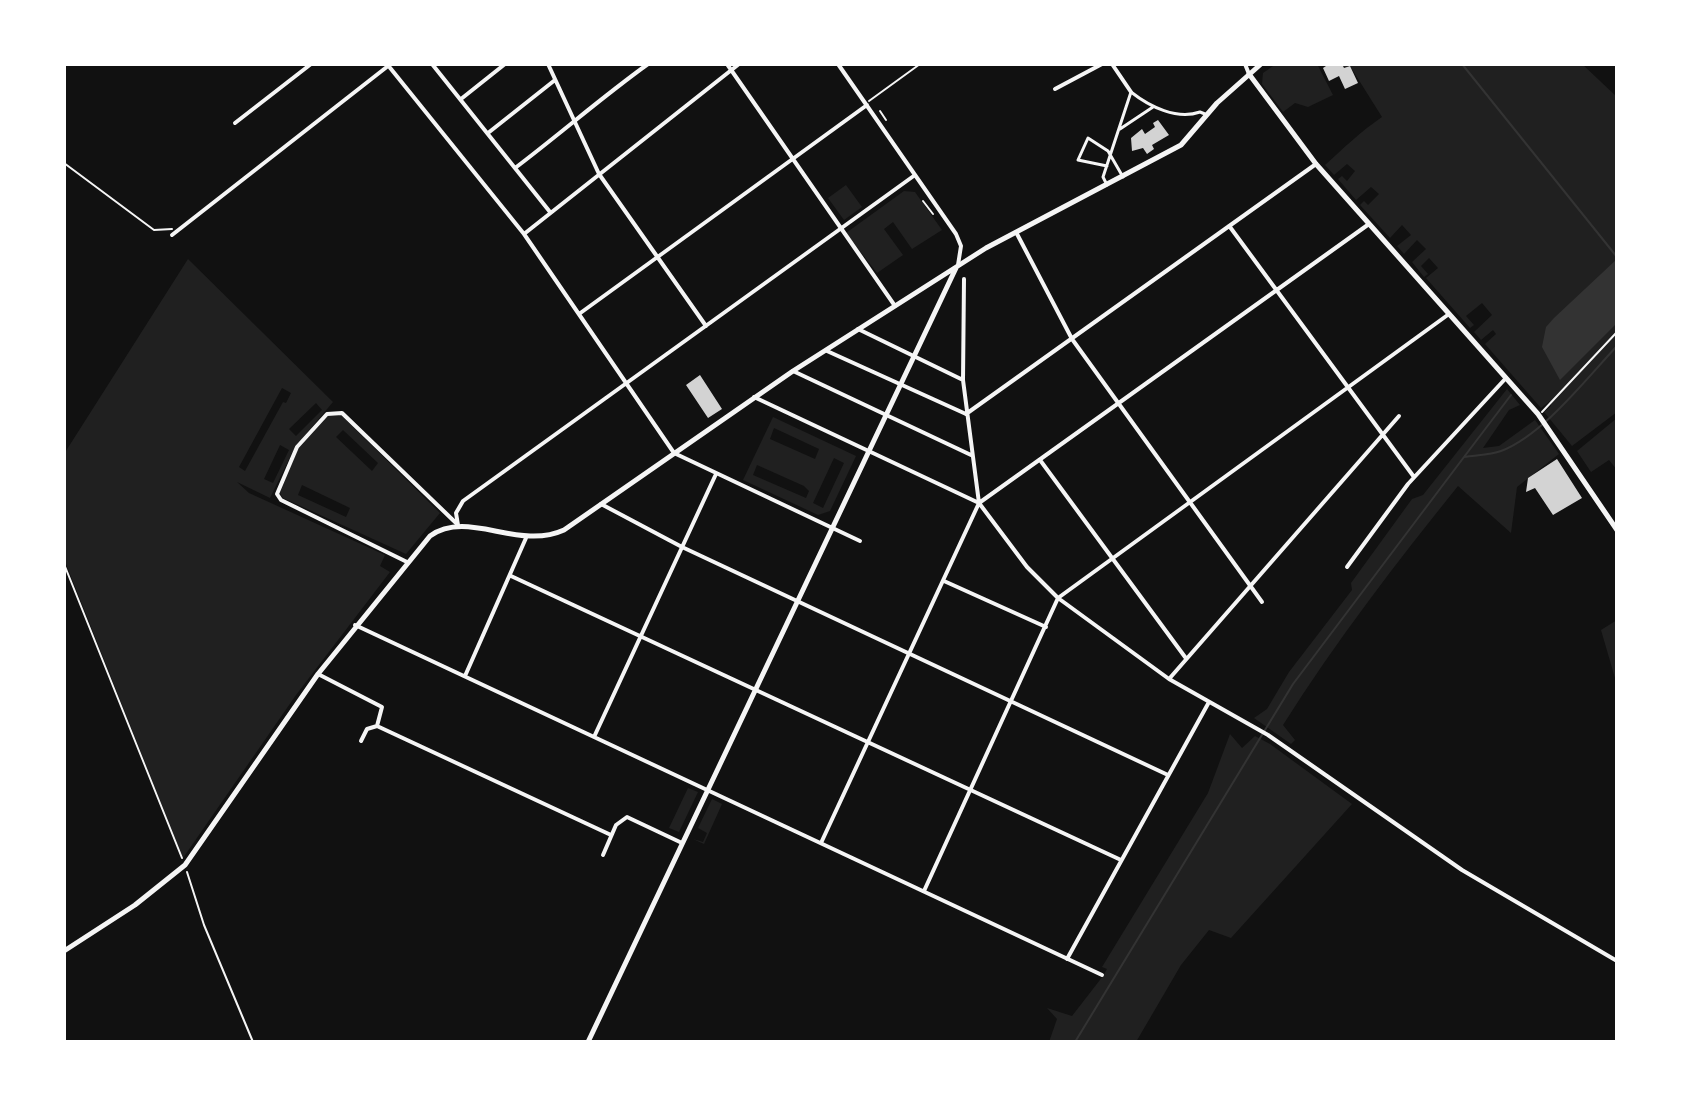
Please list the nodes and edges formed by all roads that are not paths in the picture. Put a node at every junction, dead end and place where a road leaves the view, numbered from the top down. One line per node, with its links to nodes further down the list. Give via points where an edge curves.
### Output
1 (311, 64): 24 (street)
2 (432, 64): 19 (street)
3 (505, 64): 19 (street)
4 (548, 64): 16 (street)
5 (648, 64): 23 (street)
6 (727, 64): 14 (street)
7 (739, 64): 14 (street)
8 (838, 64): 20 (street)
9 (1102, 64): 17 (street)
10 (1112, 64): 18 (street)
11 (1245, 64): 15 (street)
12 (1261, 64): 15 (street)
13 (388, 65): 41 (street); 42 (street)
14 (730, 71): 28 (street); 32 (street)
15 (1249, 74): 22 (street); 29 (street)
16 (555, 80): 23 (street); 26 (street)
17 (1055, 89)
18 (1131, 92): 21 (street); 25 (street)
19 (461, 99): 26 (street)
20 (867, 105): 28 (street); 33 (street)
21 (1153, 106): 22 (street, via 1179,117); 25 (street)
22 (1206, 115): 34 (street, via 1181,145)
23 (574, 121): 31 (street); 32 (street)
24 (235, 123)
25 (1120, 129): 27 (street)
26 (488, 133): 31 (street)
27 (1112, 156): 30 (street); 30 (street, via 1088,138 1078,157); 34 (street)
28 (794, 160): 38 (street); 43 (street)
29 (1316, 164): 37 (street); 39 (street)
30 (1108, 166): 35 (street, via 1103,177)
31 (515, 168): 36 (street)
32 (599, 174): 36 (street); 43 (street)
33 (915, 175): 38 (street); 44 (street, via 959,240)
34 (1123, 177): 35 (street)
35 (1107, 185): 40 (street)
36 (550, 212): 41 (street)
37 (1369, 224): 46 (street); 49 (street)
38 (841, 226): 47 (street); 50 (street)
39 (1230, 227): 46 (street); 52 (street)
40 (1016, 232): 44 (street); 52 (street)
41 (524, 234): 48 (street)
42 (172, 235)
43 (657, 258): 48 (street); 50 (street)
44 (957, 267): 47 (street); 54 (street)
45 (964, 279): 57 (street)
46 (1276, 290): 60 (street); 62 (street)
47 (895, 306): 51 (street)
48 (579, 314): 58 (street)
49 (1449, 314): 56 (street); 60 (street)
50 (706, 326): 58 (street)
51 (858, 329): 53 (street); 54 (street)
52 (1072, 339): 62 (street); 63 (street)
53 (824, 350): 55 (street); 59 (street)
54 (913, 356): 57 (street); 59 (street)
55 (793, 371): 61 (street); 64 (street)
56 (1506, 378): 72 (street); 78 (street, via 1548,427)
57 (963, 380): 63 (street)
58 (626, 383): 68 (street); 76 (street, via 463,501 456,513)
59 (900, 384): 63 (street); 64 (street)
60 (1345, 388): 66 (street); 73 (street)
61 (754, 397): 67 (street); 68 (street)
62 (1118, 405): 70 (street); 73 (street)
63 (966, 414): 69 (street)
64 (885, 416): 67 (street); 69 (street)
65 (1399, 416): 66 (street)
66 (1383, 436): 72 (street); 87 (street)
67 (868, 451): 74 (street); 77 (street)
68 (674, 453): 71 (street); 75 (street)
69 (971, 455): 74 (street)
70 (1040, 460): 74 (street); 82 (street)
71 (716, 474): 77 (street); 81 (street)
72 (1414, 477): 84 (street)
73 (1189, 501): 82 (street); 87 (street)
74 (979, 503): 86 (street); 88 (street, via 1027,567)
75 (601, 504): 79 (street, via 564,530); 81 (street)
76 (458, 525): 79 (street); 83 (street, via 436,532); 83 (street, via 342,413 327,414 297,447 277,494)
77 (832, 527): 80 (street); 89 (street)
78 (1617, 530)
79 (526, 538): 85 (street)
80 (860, 541)
81 (682, 547): 89 (street); 93 (street)
82 (1113, 557): 88 (street); 95 (street)
83 (407, 562): 91 (street)
84 (1347, 567)
85 (511, 576): 93 (street); 97 (street)
86 (944, 581): 92 (street); 94 (street)
87 (1249, 585): 90 (street); 95 (street)
88 (1058, 598): 92 (street); 98 (street)
89 (797, 600): 94 (street); 99 (street)
90 (1262, 602)
91 (355, 625): 96 (street); 97 (street)
92 (1046, 627): 100 (street)
93 (641, 637): 99 (street); 103 (street)
94 (910, 653): 100 (street); 105 (street)
95 (1185, 657): 98 (street)
96 (318, 674): 102 (street, via 379,703 383,711); 115 (street, via 185,865)
97 (465, 676): 103 (street)
98 (1169, 679): 101 (street)
99 (755, 689): 105 (street); 107 (street)
100 (1012, 700): 106 (street); 108 (street)
101 (1209, 702): 106 (street); 117 (street, via 1268,735 1440,855)
102 (377, 726): 104 (street, via 367,729); 109 (street)
103 (594, 737): 107 (street)
104 (361, 741)
105 (869, 742): 108 (street); 111 (street)
106 (1168, 775): 113 (street)
107 (707, 790): 110 (street); 111 (street)
108 (971, 790): 113 (street); 114 (street)
109 (611, 835): 110 (street, via 627,817); 112 (street)
110 (682, 843): 119 (street)
111 (821, 843): 114 (street)
112 (603, 855)
113 (1121, 860): 116 (street)
114 (924, 891): 116 (street)
115 (64, 951)
116 (1067, 959): 118 (street)
117 (1617, 961)
118 (1102, 975)
119 (588, 1042)

